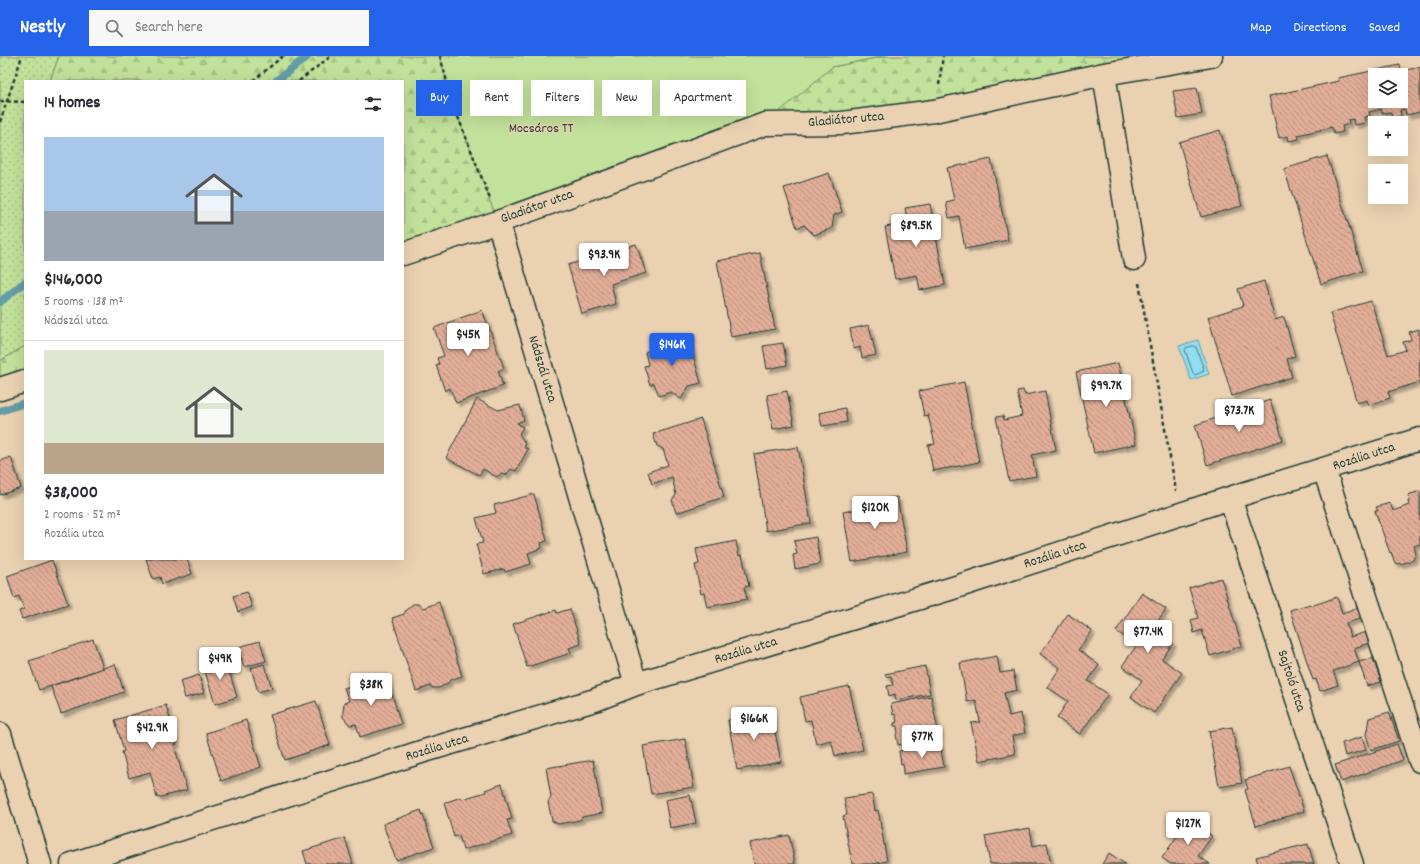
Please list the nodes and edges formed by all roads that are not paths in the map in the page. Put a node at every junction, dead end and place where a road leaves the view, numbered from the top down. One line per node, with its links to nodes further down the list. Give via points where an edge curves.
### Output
1 (1210, 56): 2 (street, Gladiátor utca)
2 (1104, 74): 3 (street, Gladiátor utca, via 934,111 842,123 765,124); 5 (street)
3 (498, 222): 4 (street, Gladiátor utca); 11 (street, Nádszál utca)
4 (404, 254)
5 (1134, 259)
6 (24, 381): 7 (street)
7 (0, 389)
8 (1420, 439): 9 (street, Rozália utca)
9 (1324, 469): 10 (street, Rozália utca); 13 (street)
10 (1230, 498): 11 (street, Rozália utca, via 953,588); 16 (street, Sajtoló utca)
11 (636, 684): 15 (street, Rozália utca, via 595,700 421,752)
12 (0, 734): 14 (street)
13 (1420, 761)
14 (40, 864)
15 (72, 864)
16 (1352, 864)

